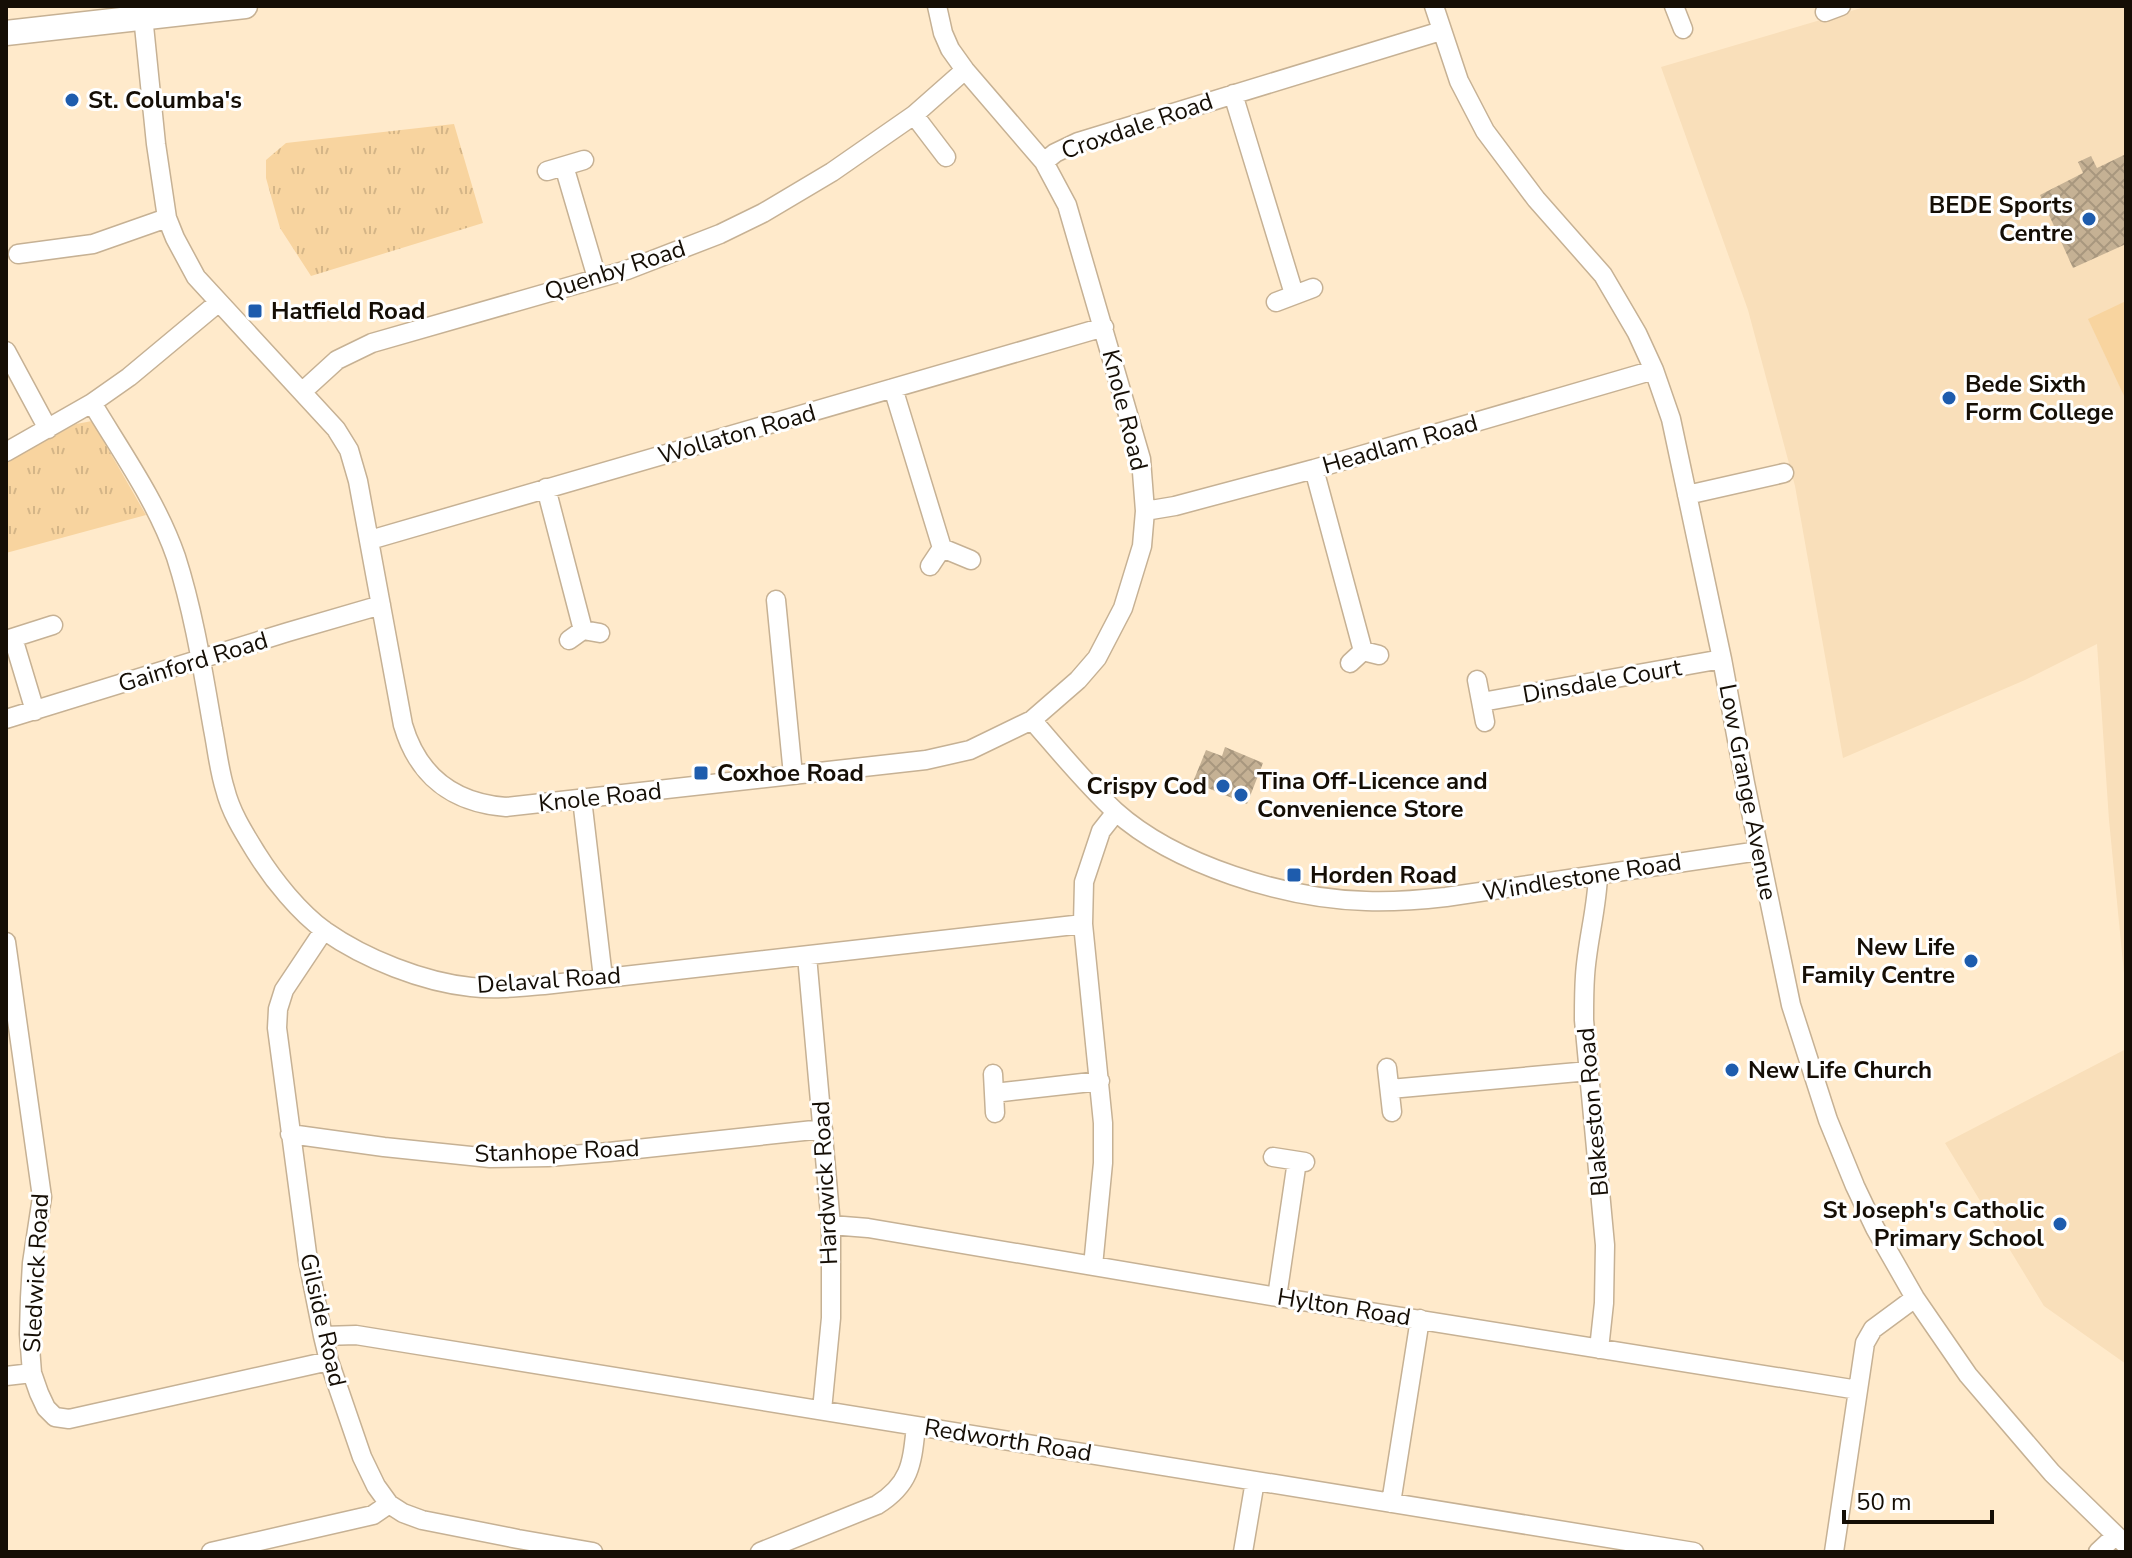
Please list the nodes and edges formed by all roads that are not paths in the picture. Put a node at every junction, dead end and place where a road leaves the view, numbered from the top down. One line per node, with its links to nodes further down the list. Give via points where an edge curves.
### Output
1 (245, 6): 5 (street)
2 (937, 6): 9 (street, Knole Road, via 950,49)
3 (1434, 6): 7 (street, Low Grange Avenue)
4 (1674, 6): 6 (street)
5 (142, 12): 8 (street); 15 (street, Knole Road)
6 (1683, 29)
7 (1441, 31): 10 (street, Croxdale Road); 24 (street, Low Grange Avenue, via 1485,131 1603,275)
8 (6, 33)
9 (965, 70): 11 (street, Quenby Road); 14 (street, Knole Road)
10 (1233, 94): 14 (street, Croxdale Road, via 1078,142); 19 (street)
11 (914, 115): 12 (street); 17 (street, Quenby Road, via 763,213 666,256)
12 (946, 157)
13 (584, 160): 17 (street, via 556,169)
14 (1044, 162): 22 (street, Knole Road, via 1067,205)
15 (167, 218): 16 (street, via 93,244); 20 (street, Knole Road, via 196,277)
16 (18, 256)
17 (597, 278): 26 (street, Quenby Road, via 372,343 337,360)
18 (1313, 288): 19 (street)
19 (1294, 294): 21 (street)
20 (219, 302): 26 (street, Knole Road); 27 (street)
21 (1276, 302)
22 (1104, 327): 25 (street, Wollaton Road); 34 (street, Knole Road, via 1141,459)
23 (6, 351): 28 (street)
24 (1654, 370): 30 (street, Headlam Road); 33 (street, Low Grange Avenue)
25 (893, 388): 32 (street, Wollaton Road); 36 (street)
26 (303, 391): 35 (street, Knole Road, via 349,450)
27 (92, 403): 28 (street); 46 (street, Delaval Road, via 158,512 188,600)
28 (48, 429): 29 (street)
29 (6, 452)
30 (1314, 469): 34 (street, Headlam Road); 44 (street)
31 (1784, 473): 33 (street)
32 (546, 488): 35 (street, Wollaton Road); 42 (street)
33 (1687, 495): 45 (street, Low Grange Avenue)
34 (1145, 511): 51 (street, Knole Road, via 1134,576 1111,633 1078,680)
35 (370, 540): 40 (street, Knole Road)
36 (942, 548): 37 (street); 38 (street)
37 (971, 560)
38 (930, 566)
39 (776, 600): 53 (street)
40 (381, 605): 46 (street, Gainford Road); 54 (street, Knole Road, via 408,744 435,780 467,800 489,805)
41 (53, 625): 43 (street)
42 (584, 634)
43 (10, 639): 49 (street)
44 (1364, 656)
45 (1722, 659): 48 (street, Dinsdale Court); 56 (street, Low Grange Avenue)
46 (201, 660): 49 (street, Gainford Road); 59 (street, Delaval Road, via 225,789 236,819 288,896)
47 (1477, 680): 48 (street)
48 (1482, 702): 52 (street)
49 (35, 711): 50 (street, Gainford Road)
50 (6, 719)
51 (1032, 720): 53 (street, Knole Road, via 970,750); 55 (street, Windlestone Road)
52 (1485, 722)
53 (793, 775): 54 (street, Knole Road)
54 (582, 799): 62 (street)
55 (1116, 812): 57 (street, Windlestone Road, via 1168,848 1201,863 1322,897 1403,901); 58 (street, via 1101,831 1091,858 1084,882)
56 (1759, 851): 57 (street, Windlestone Road); 75 (street, Low Grange Avenue, via 1791,1005 1819,1095 1855,1186)
57 (1598, 875): 64 (street, Blakeston Road, via 1584,985)
58 (1083, 924): 61 (street, Delaval Road); 65 (street)
59 (324, 930): 62 (street, Delaval Road, via 375,959 440,982 501,988); 70 (street, Gilside Road, via 284,990 278,1009)
60 (6, 942): 80 (street, Sledwick Road, via 42,1197 30,1298)
61 (807, 956): 62 (street, Delaval Road); 69 (street, Hardwick Road)
62 (603, 978)
63 (1387, 1068): 66 (street)
64 (1589, 1071): 66 (street); 78 (street, Blakeston Road, via 1605,1245)
65 (1100, 1081): 68 (street, via 994,1083); 73 (street, via 1103,1163)
66 (1390, 1089): 67 (street)
67 (1392, 1112)
68 (995, 1113)
69 (823, 1129): 70 (street, Stanhope Road, via 594,1153 490,1158); 72 (street, Hardwick Road)
70 (290, 1134): 77 (street, Gilside Road)
71 (1273, 1157): 74 (street, via 1301,1161)
72 (831, 1225): 73 (street, Hylton Road); 83 (street, Hardwick Road, via 831,1318)
73 (1093, 1266): 74 (street, Hylton Road)
74 (1277, 1297): 76 (street, Hylton Road)
75 (1915, 1298): 82 (street, via 1873,1329 1865,1343); 88 (street, Low Grange Avenue, via 1968,1375 2052,1473)
76 (1420, 1319): 78 (street, Hylton Road); 86 (street)
77 (323, 1336): 79 (street, Gilside Road); 83 (street, Redworth Road, via 356,1335)
78 (1599, 1349): 82 (street, Hylton Road)
79 (329, 1361): 80 (street, Sledwick Road, via 69,1419 55,1417 46,1408); 87 (street, Gilside Road, via 362,1457)
80 (32, 1373): 81 (street)
81 (6, 1376)
82 (1858, 1390): 94 (street)
83 (822, 1410): 84 (street, Redworth Road)
84 (916, 1426): 85 (street, Redworth Road); 91 (street, via 907,1477 891,1497)
85 (1255, 1481): 86 (street, Redworth Road); 92 (street)
86 (1391, 1503): 93 (street, Redworth Road)
87 (389, 1504): 89 (street, via 373,1515); 90 (street, via 422,1520)
88 (2120, 1540): 95 (street)
89 (211, 1552)
90 (593, 1552)
91 (760, 1552)
92 (1243, 1552)
93 (1694, 1552)
94 (1834, 1552)
95 (2098, 1552)

